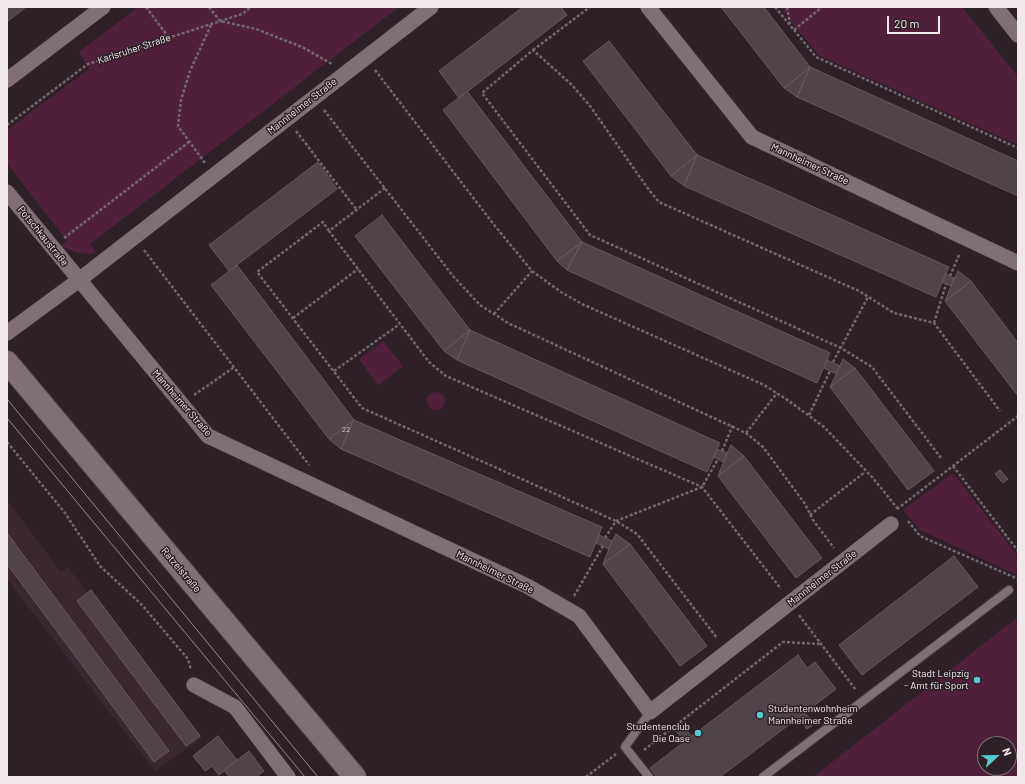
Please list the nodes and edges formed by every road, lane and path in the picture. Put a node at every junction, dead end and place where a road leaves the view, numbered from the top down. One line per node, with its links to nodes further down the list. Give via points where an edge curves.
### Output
1 (104, 7): 21 (street)
2 (146, 7): 17 (path)
3 (209, 7): 12 (path)
4 (251, 7): 12 (path, Karlsruher Straße, via 242,14)
5 (431, 7): 19 (street, Mannheimer Straße)
6 (590, 7): 18 (path)
7 (648, 7): 33 (street, Mannheimer Straße, via 752,137)
8 (776, 7): 14 (path)
9 (787, 7): 14 (path)
10 (822, 7): 15 (path)
11 (996, 7): 16 (street)
12 (220, 21): 13 (path, Karlsruher Straße); 20 (path, via 256,29 302,47)
13 (211, 24): 17 (path, Karlsruher Straße); 25 (path, via 190,70 181,100 178,126)
14 (790, 26): 15 (path)
15 (794, 30): 26 (path, via 816,57)
16 (1018, 36)
17 (169, 38): 24 (path, Karlsruher Straße, via 88,64)
18 (533, 50): 41 (path, via 572,85 590,106 659,202); 47 (path, via 482,93 590,236)
19 (366, 58): 20 (street, Mannheimer Straße); 37 (path, via 495,226)
20 (347, 72): 22 (street, Mannheimer Straße)
21 (7, 80)
22 (313, 98): 23 (street, Mannheimer Straße); 28 (path)
23 (286, 119): 27 (street, Mannheimer Straße); 30 (path)
24 (7, 125)
25 (189, 142): 27 (path); 34 (path)
26 (1018, 148)
27 (214, 174): 32 (street, Mannheimer Straße)
28 (385, 188): 30 (path); 42 (path, via 453,276 480,305)
29 (7, 192): 34 (street, Potschkaustraße)
30 (357, 210): 31 (path)
31 (330, 231): 36 (path); 43 (path, via 323,222 257,272)
32 (134, 237): 39 (street, Mannheimer Straße); 50 (path)
33 (967, 238): 35 (street, Mannheimer Straße); 38 (path)
34 (52, 248): 39 (street, Potschkaustraße)
35 (1018, 263)
36 (358, 269): 43 (path); 45 (path)
37 (532, 270): 42 (path); 53 (path, via 560,292 582,304)
38 (950, 276)
39 (79, 280): 46 (street, Mannheimer Straße); 54 (street, Mannheimer Straße)
40 (946, 284): 44 (path)
41 (868, 297): 44 (path, via 894,313); 47 (path)
42 (494, 314): 58 (path)
43 (293, 318): 52 (path)
44 (934, 323): 55 (path)
45 (400, 324): 52 (path); 67 (path, via 429,362 446,376)
46 (7, 333)
47 (841, 348): 49 (path); 62 (path, via 872,367)
48 (7, 362): 91 (main road, Ratzelstraße)
49 (833, 362)
50 (233, 368): 54 (path); 65 (path)
51 (830, 371): 56 (path)
52 (334, 372): 71 (path, via 362,408)
53 (777, 393): 56 (path); 59 (path)
54 (182, 404): 81 (street, Mannheimer Straße, via 208,436 522,584)
55 (1000, 411)
56 (810, 415): 66 (path)
57 (1018, 416): 64 (path)
58 (733, 426): 59 (path); 61 (path)
59 (746, 433): 69 (path, via 763,447 805,504)
60 (7, 442): 84 (path, via 65,513 100,566 142,605)
61 (722, 451)
62 (941, 458)
63 (718, 459): 67 (path)
64 (953, 466): 68 (path); 75 (path)
65 (314, 471)
66 (865, 472): 68 (path); 69 (path)
67 (702, 487): 71 (path); 78 (path)
68 (898, 509): 70 (path); 70 (path, via 887,518)
69 (810, 515): 76 (path)
70 (897, 519): 76 (street, Mannheimer Straße)
71 (616, 520): 73 (path); 82 (path, via 637,534)
72 (906, 520): 77 (path, via 920,536)
73 (605, 538)
74 (603, 546): 81 (path)
75 (1018, 551)
76 (843, 562): 80 (street, Mannheimer Straße)
77 (1018, 579)
78 (780, 589)
79 (1009, 590): 86 (lane)
80 (790, 603): 83 (path); 87 (street, Mannheimer Straße)
81 (567, 609): 87 (street, Mannheimer Straße, via 579,616)
82 (717, 638)
83 (821, 644): 86 (path); 89 (path, via 783,642)
84 (188, 659)
85 (194, 685): 90 (street, via 235,707)
86 (864, 700): 94 (lane)
87 (650, 712): 88 (lane)
88 (626, 747): 89 (lane); 92 (path)
89 (634, 758): 93 (lane)
90 (288, 777)
91 (355, 777)
92 (586, 777)
93 (649, 777)
94 (762, 777)

